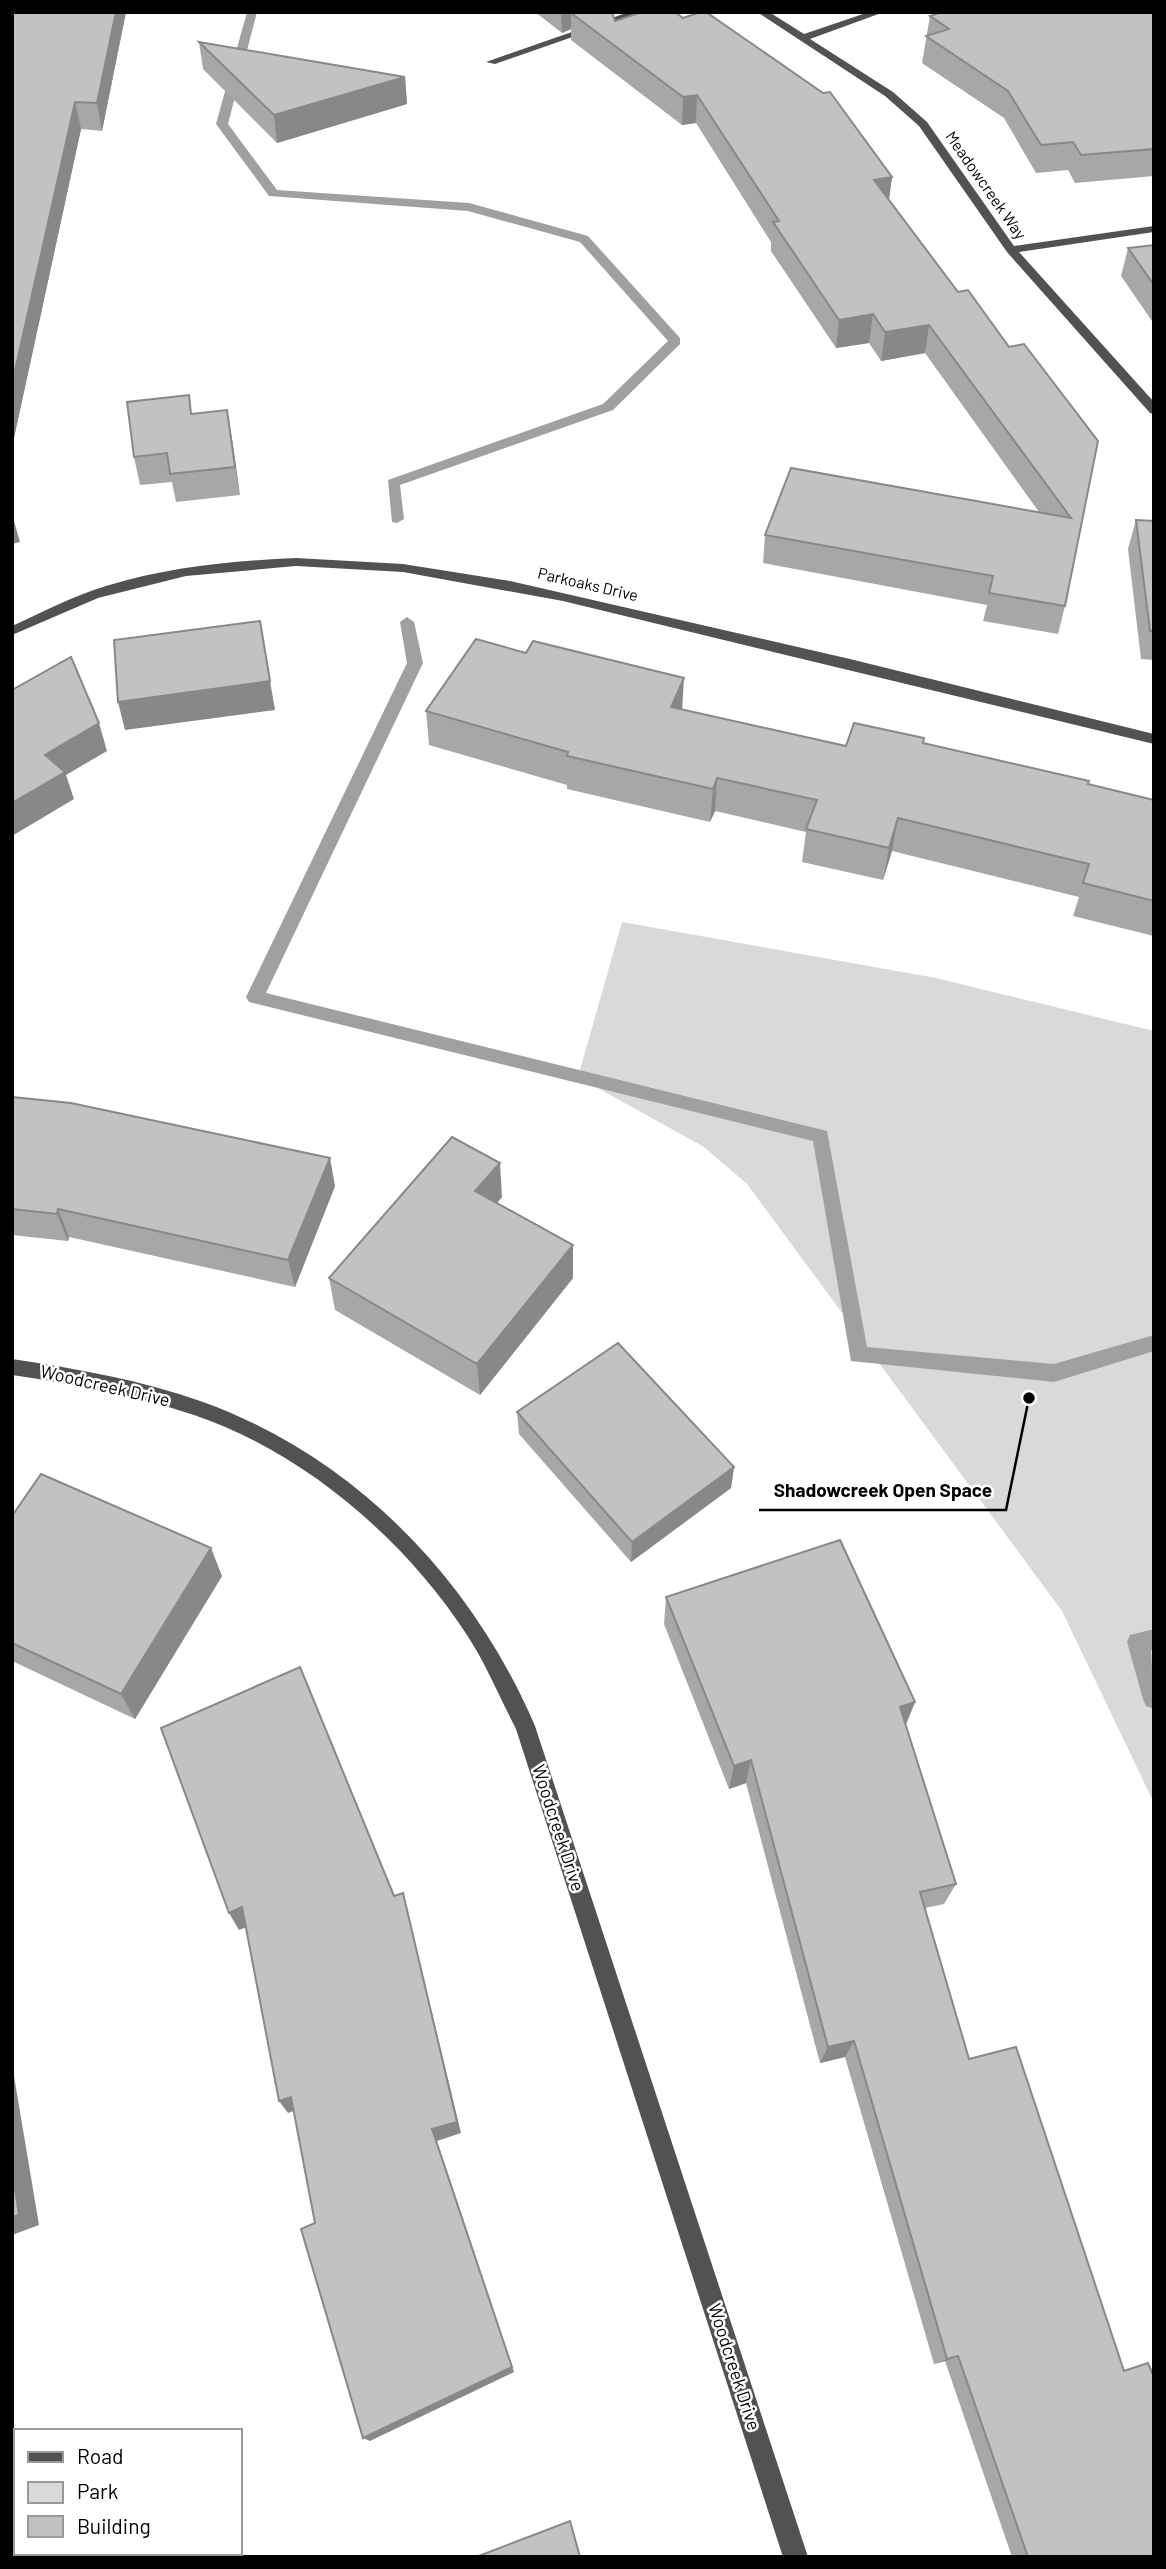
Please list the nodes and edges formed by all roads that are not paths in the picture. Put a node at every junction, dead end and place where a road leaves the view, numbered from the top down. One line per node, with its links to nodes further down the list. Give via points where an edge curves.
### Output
1 (639, 12): 5 (street)
2 (762, 12): 4 (street, Meadowcreek Way)
3 (879, 12): 4 (street)
4 (803, 38): 7 (street, Meadowcreek Way, via 889,94 923,124)
5 (491, 62)
6 (1154, 229): 7 (street)
7 (1010, 250): 8 (street, Meadowcreek Way)
8 (1154, 410)
9 (12, 631): 10 (street, Parkoaks Drive, via 95,594 171,576 244,565 316,562 377,566 534,590)
10 (1154, 739)
11 (12, 1367): 12 (street, Woodcreek Drive, via 156,1394 245,1428 332,1479 409,1546 473,1628 525,1726)
12 (796, 2557)

